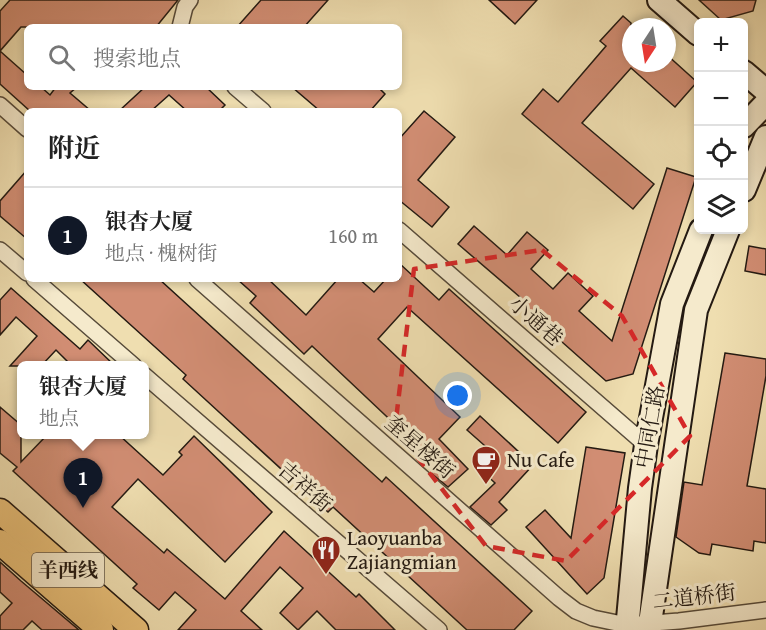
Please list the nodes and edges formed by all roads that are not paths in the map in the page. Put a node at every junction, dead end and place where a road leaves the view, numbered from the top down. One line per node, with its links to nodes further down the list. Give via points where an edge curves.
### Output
1 (190, 0): 3 (street)
2 (659, 0): 4 (street)
3 (181, 24)
4 (694, 30)
5 (748, 75): 7 (street)
6 (239, 90): 10 (street)
7 (766, 91)
8 (766, 103): 11 (street)
9 (0, 105): 12 (street)
10 (260, 108)
11 (748, 122)
12 (24, 126)
13 (766, 137): 14 (street)
14 (748, 180)
15 (402, 233): 24 (street, 小通巷)
16 (699, 234): 24 (street, 中同仁路, via 672,304)
17 (726, 234): 29 (street, via 696,310)
18 (0, 250): 19 (street)
19 (24, 270)
20 (37, 282): 22 (street)
21 (200, 282): 28 (street, 奎星楼街, via 558,598 576,611)
22 (128, 361)
23 (149, 379): 32 (street, 吉祥街)
24 (646, 445): 28 (street, 中同仁路)
25 (0, 511): 31 (main road, 羊西线)
26 (0, 542): 30 (main road, 羊西线)
27 (766, 610): 29 (street, 二道桥街)
28 (627, 627): 29 (street, 二道桥街)
29 (650, 627)
30 (101, 630)
31 (136, 630)
32 (439, 630)

